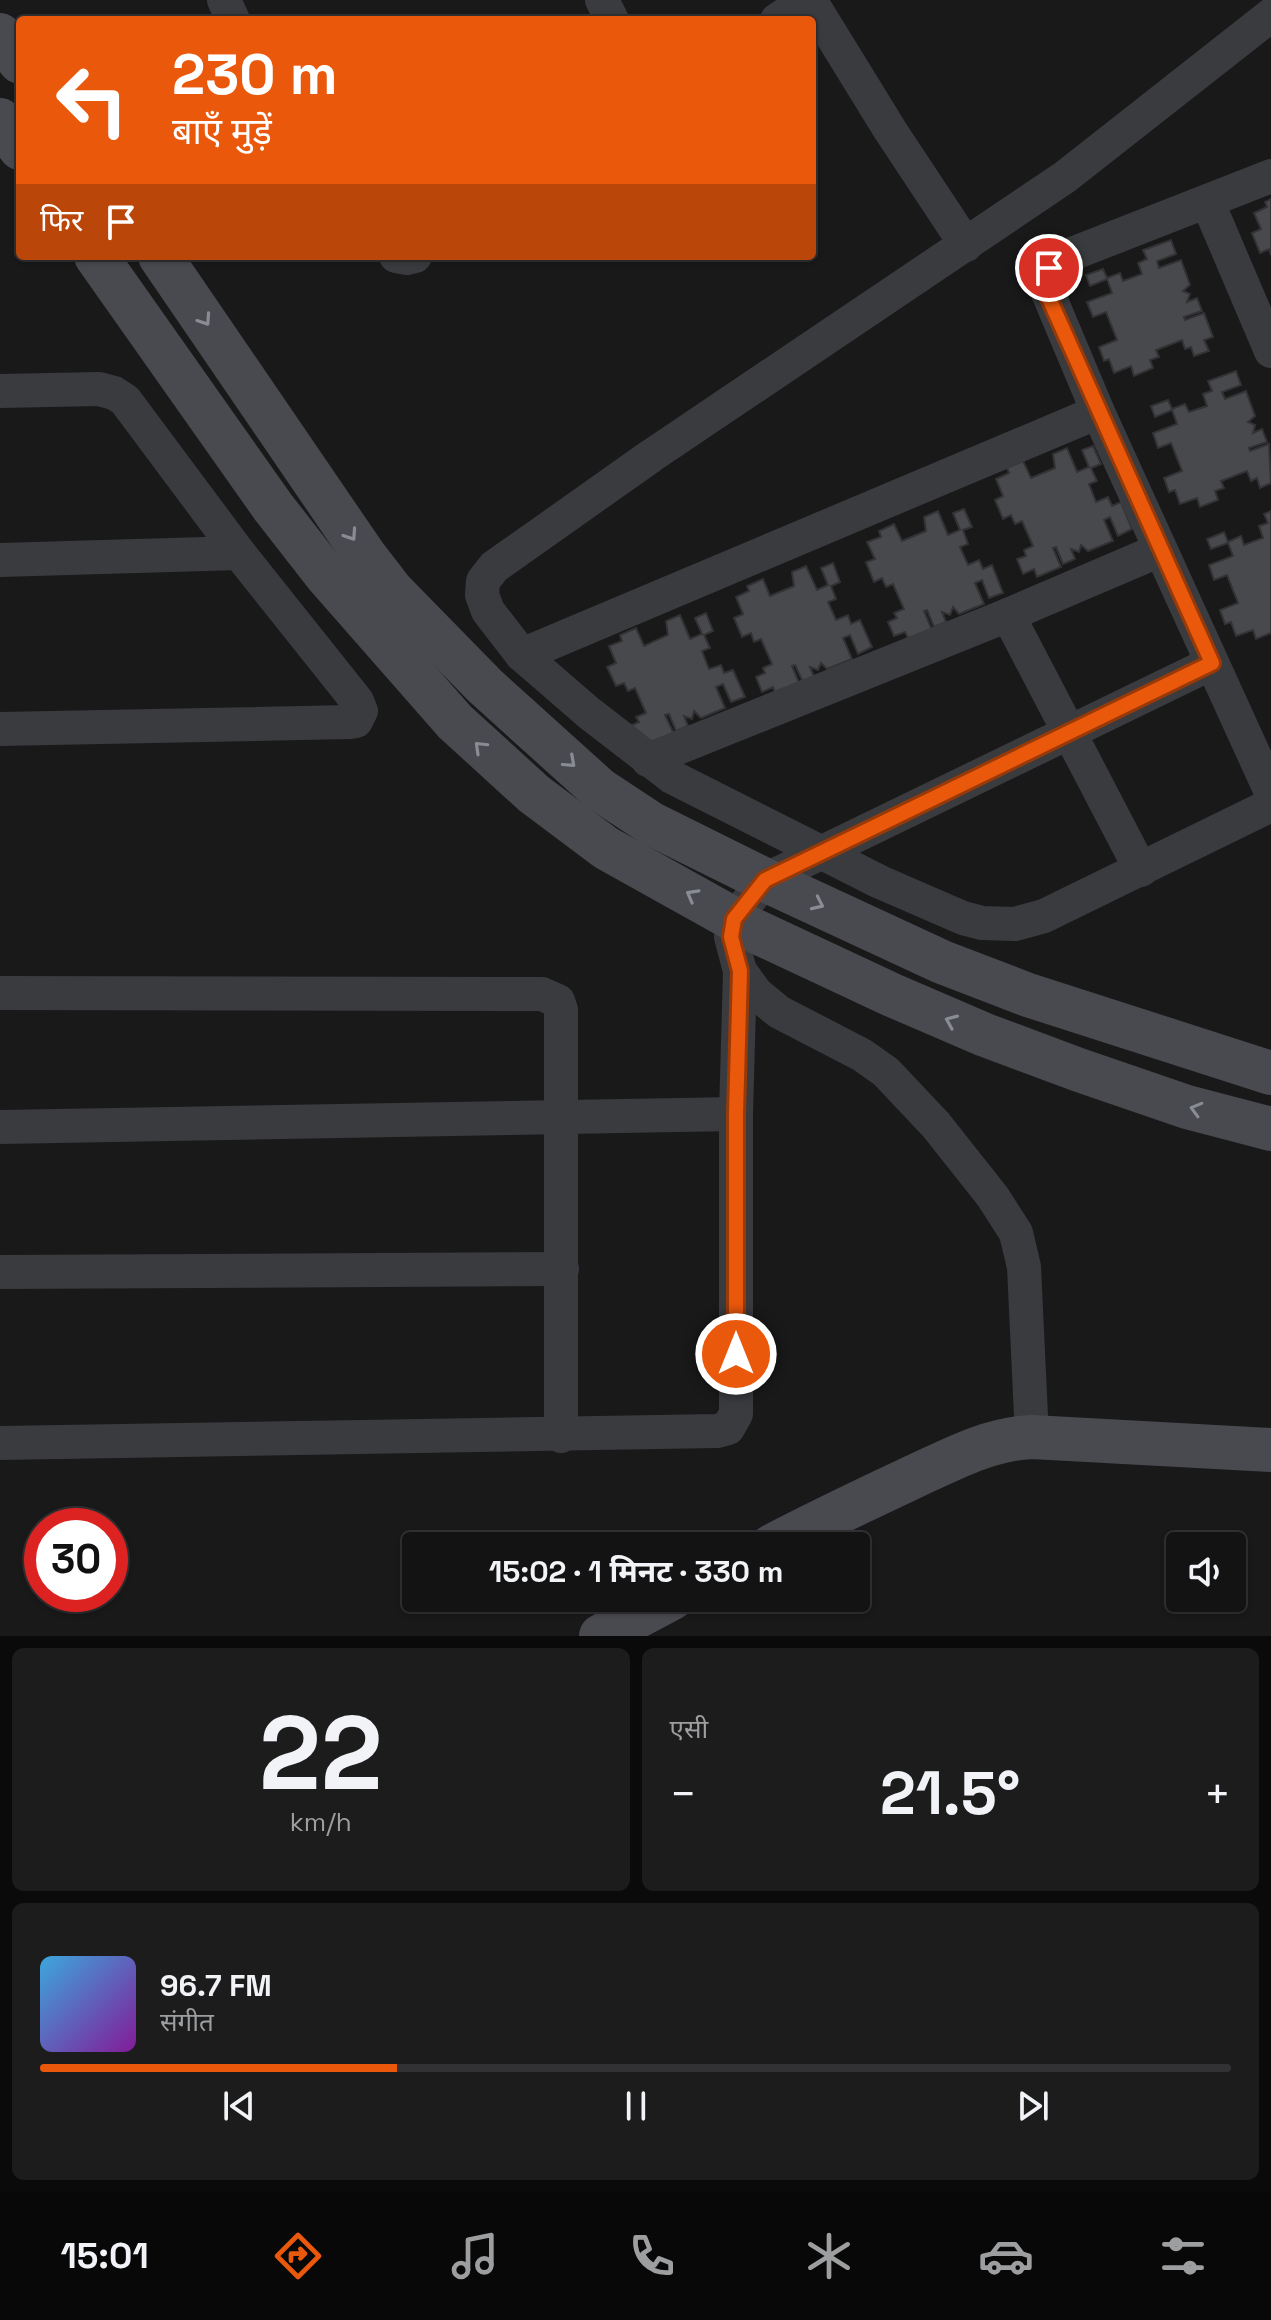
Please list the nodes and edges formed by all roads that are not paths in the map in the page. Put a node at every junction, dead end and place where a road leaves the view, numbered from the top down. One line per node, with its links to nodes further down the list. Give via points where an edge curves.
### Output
1 (809, 0): 3 (street); 10 (street)
2 (1271, 15): 10 (street, via 1078,167)
3 (783, 16)
4 (0, 35): 5 (street)
5 (16, 57)
6 (0, 120): 7 (street)
7 (16, 142)
8 (1271, 176): 9 (street)
9 (1208, 203): 13 (street); 15 (street, via 1059,259 1049,268 1043,281)
10 (966, 245): 20 (street, via 494,567 483,581 482,595)
11 (99, 260): 30 (street, one-way to 11, via 606,848 534,794 455,722 273,507)
12 (163, 260): 29 (street, one-way to 29, via 365,556 425,625 609,797)
13 (1271, 350)
14 (0, 391): 17 (street, via 99,389 125,400)
15 (1098, 412): 16 (street); 20 (street)
16 (1160, 550): 19 (street); 21 (street)
17 (239, 553): 18 (street); 22 (street, via 357,701 361,711 356,721)
18 (0, 560)
19 (1008, 615): 23 (street); 24 (street)
20 (522, 655): 24 (street)
21 (1212, 663): 23 (street); 25 (street)
22 (0, 729)
23 (1071, 733): 27 (street); 28 (street)
24 (648, 760): 27 (street)
25 (1271, 792)
26 (1271, 805): 28 (street)
27 (821, 854): 28 (street, via 963,918 997,925 1044,916); 29 (street)
28 (1141, 870)
29 (765, 880): 30 (street); 33 (street, one-way to 33, via 911,949 1028,995)
30 (734, 919): 31 (street, via 731,937); 37 (street, one-way to 30, via 1187,1107 985,1035)
31 (740, 971): 34 (street); 41 (street, via 767,1004 886,1072 936,1125 1011,1224 1024,1267)
32 (0, 993): 35 (street, via 551,996 561,1010)
33 (1271, 1073)
34 (736, 1114): 35 (street); 40 (street, via 733,1422 717,1431)
35 (560, 1117): 36 (street); 38 (street)
36 (0, 1127)
37 (1271, 1129)
38 (562, 1269): 39 (street); 40 (street)
39 (0, 1272)
40 (561, 1436): 42 (street)
41 (1032, 1437): 43 (street); 44 (street, via 976,1448)
42 (0, 1443)
43 (1271, 1450)
44 (801, 1532)
45 (646, 1612): 46 (street)
46 (601, 1636)

